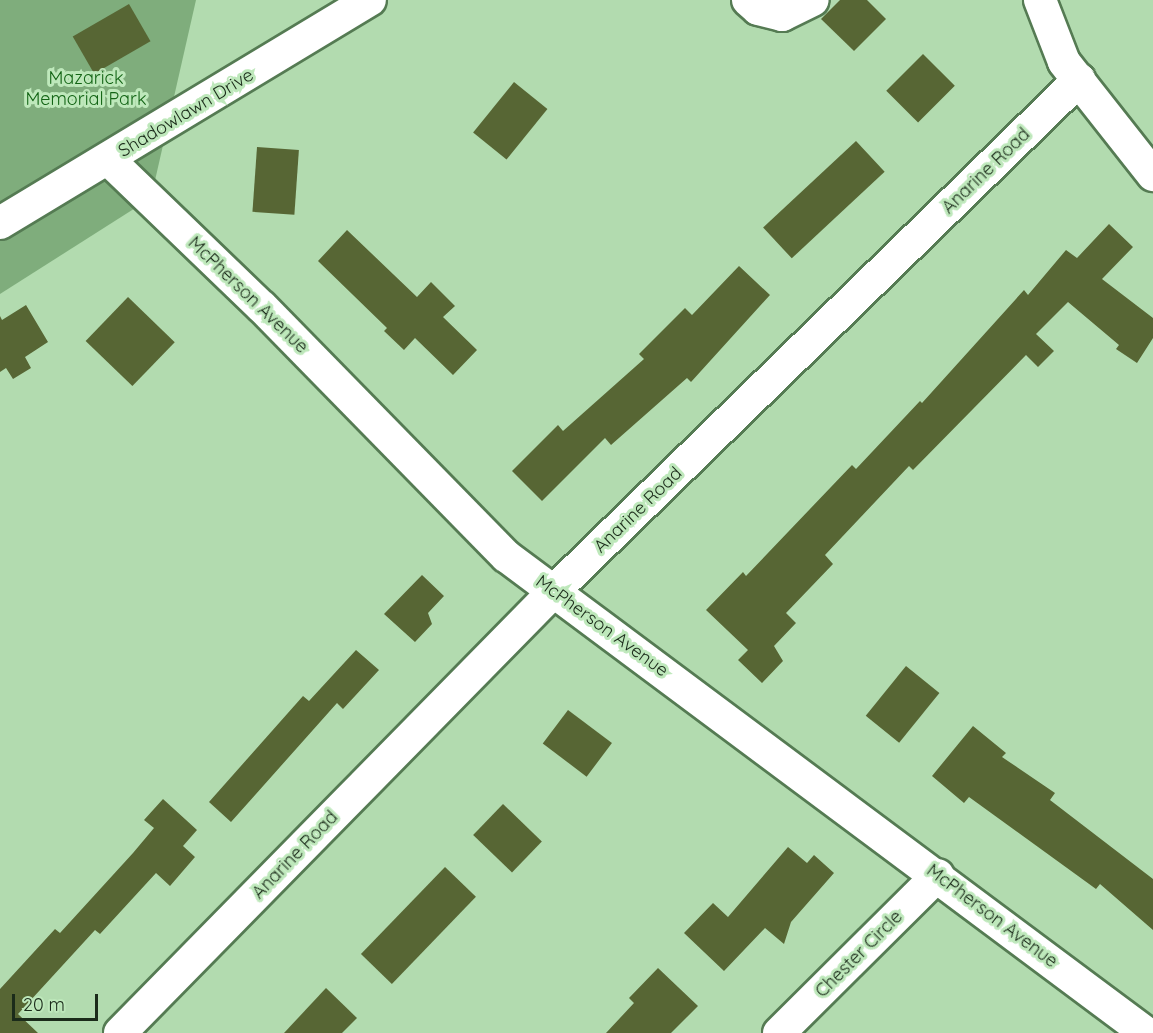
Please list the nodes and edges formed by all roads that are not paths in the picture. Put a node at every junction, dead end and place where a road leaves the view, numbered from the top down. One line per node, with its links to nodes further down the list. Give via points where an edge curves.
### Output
1 (370, 0): 6 (street, Shadowlawn Drive)
2 (748, 0): 3 (street, via 758,9 782,15)
3 (813, 0)
4 (1040, 0): 5 (street, via 1064,62)
5 (1079, 80): 7 (street); 9 (street, Anarine Road)
6 (109, 160): 8 (street, Shadowlawn Drive); 9 (street, McPherson Avenue, via 262,306 506,556)
7 (1153, 175)
8 (0, 223)
9 (554, 591): 10 (street, McPherson Avenue); 11 (street, Anarine Road)
10 (938, 875): 12 (street, Chester Circle); 13 (street, McPherson Avenue)
11 (120, 1033)
12 (779, 1033)
13 (1146, 1033)

